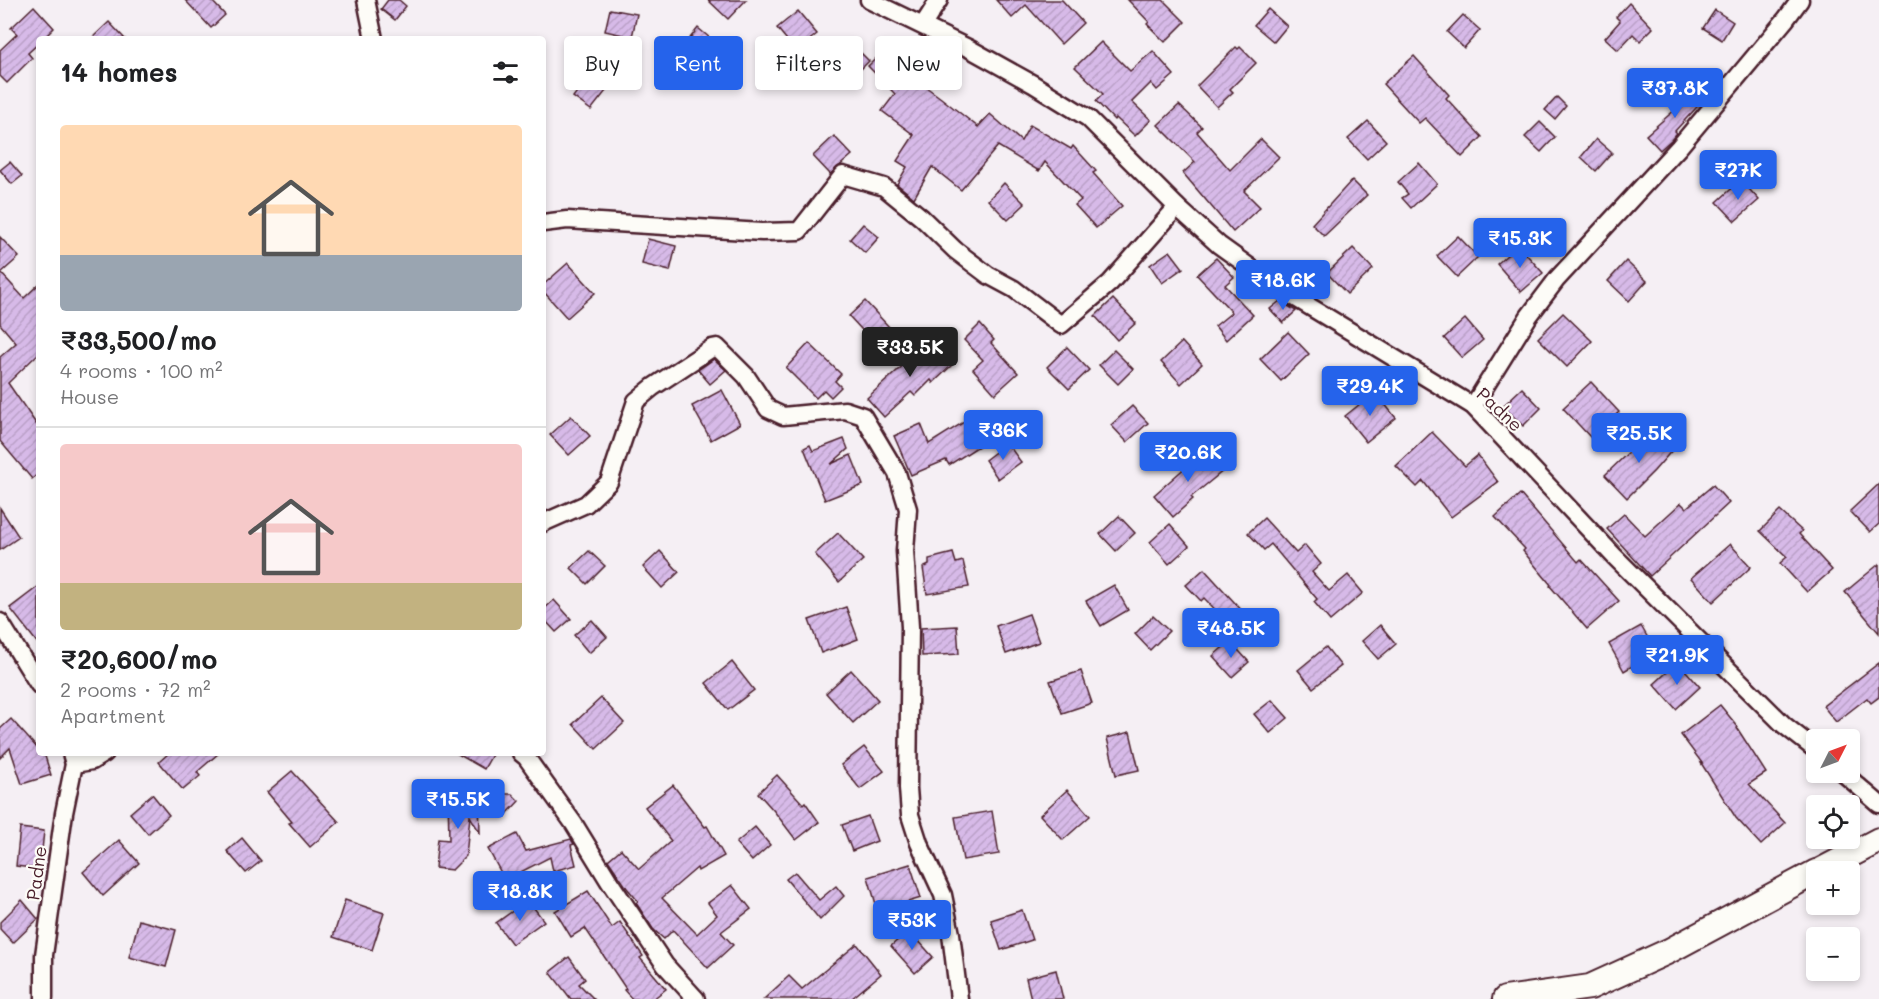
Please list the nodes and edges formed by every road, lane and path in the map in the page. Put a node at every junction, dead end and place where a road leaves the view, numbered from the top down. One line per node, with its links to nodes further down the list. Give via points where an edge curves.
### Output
1 (366, 0): 6 (street)
2 (869, 0): 5 (street, Padne)
3 (939, 0): 5 (street)
4 (1800, 0): 9 (street, via 1679,147 1557,279)
5 (923, 25): 7 (street, Padne, via 1088,118)
6 (373, 36)
7 (1177, 207): 8 (street, via 1110,283 1061,325 963,256 884,187 843,175 799,231 567,220); 9 (street, Padne, via 1219,245 1276,286)
8 (546, 223)
9 (1473, 406): 13 (street, Padne, via 1615,557)
10 (546, 522): 24 (street, via 586,504 609,482 636,401 712,348 717,347 746,376 768,409 783,416 845,410 863,416 897,472 908,508 905,551 910,627 910,815 943,895)
11 (0, 622): 12 (street)
12 (36, 681)
13 (1806, 742)
14 (100, 756): 16 (street, via 92,761)
15 (525, 756): 23 (street, via 574,824 665,965)
16 (72, 758): 22 (street, Padne, via 44,955)
17 (1855, 783): 18 (street)
18 (1879, 804)
19 (1879, 840): 20 (main road)
20 (1838, 861)
21 (1806, 878): 25 (main road, via 1669,951 1590,987)
22 (44, 999)
23 (696, 999)
24 (959, 999)
25 (1505, 999)

